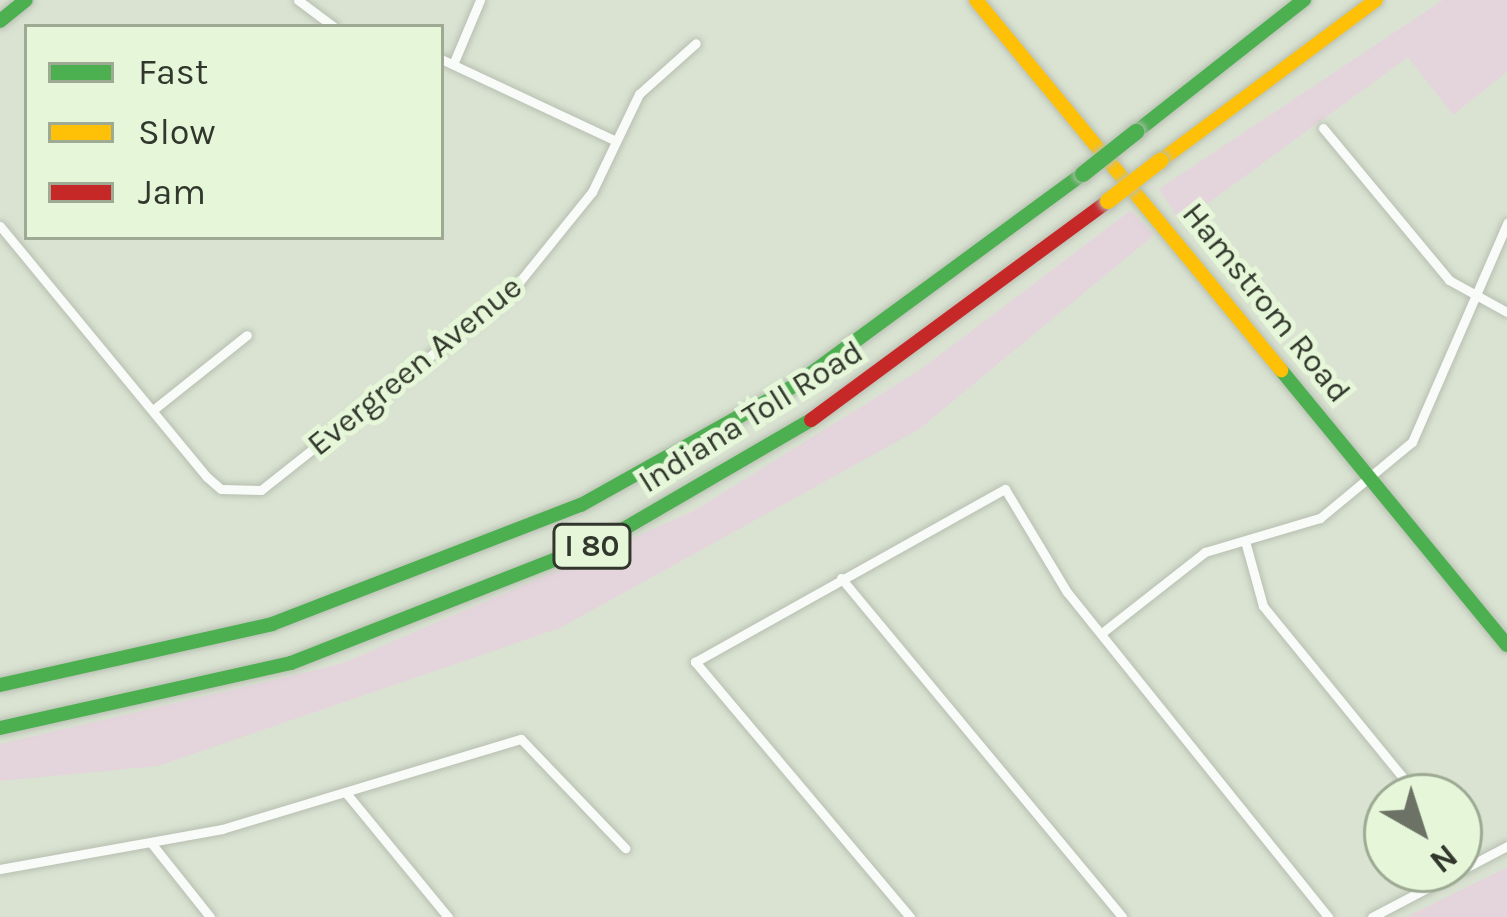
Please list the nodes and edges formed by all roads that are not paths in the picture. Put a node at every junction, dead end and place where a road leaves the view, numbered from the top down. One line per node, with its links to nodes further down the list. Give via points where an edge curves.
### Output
1 (26, 0): 7 (main road)
2 (298, 0): 8 (street)
3 (480, 0): 11 (street)
4 (976, 0): 20 (main road, Hamstrom Road)
5 (1304, 0): 25 (main road, Indiana Toll Road / I 80, bridge, via 794,386 581,505 272,624)
6 (1376, 0): 26 (main road, Indiana Toll Road / I 80, bridge, via 814,419 602,541 291,663)
7 (0, 21)
8 (330, 24)
9 (696, 44): 13 (street, Evergreen Avenue, via 650,82)
10 (444, 60): 11 (street)
11 (454, 62): 13 (street)
12 (1323, 128): 16 (street, via 1449,280)
13 (614, 140): 19 (street, Evergreen Avenue, via 592,192 512,291 261,490 241,494 207,477)
14 (1507, 223): 16 (street)
15 (0, 226): 19 (street)
16 (1478, 298): 17 (street); 20 (street, via 1434,408)
17 (1507, 312)
18 (247, 335): 19 (street)
19 (153, 410)
20 (1369, 478): 21 (street, via 1306,526); 24 (main road, Hamstrom Road)
21 (1245, 541): 23 (street, via 1189,562); 27 (street, via 1263,606)
22 (841, 578): 23 (street, via 1005,490); 35 (street, via 695,662); 36 (street)
23 (1102, 632): 37 (street)
24 (1507, 645)
25 (0, 685)
26 (0, 728)
27 (1399, 773)
28 (347, 794): 29 (street); 30 (street, via 521,739); 34 (street)
29 (152, 844): 31 (street); 33 (street)
30 (625, 848)
31 (0, 869)
32 (1418, 893): 38 (street)
33 (203, 915)
34 (448, 917)
35 (910, 917)
36 (1122, 917)
37 (1328, 917)
38 (1372, 917)

